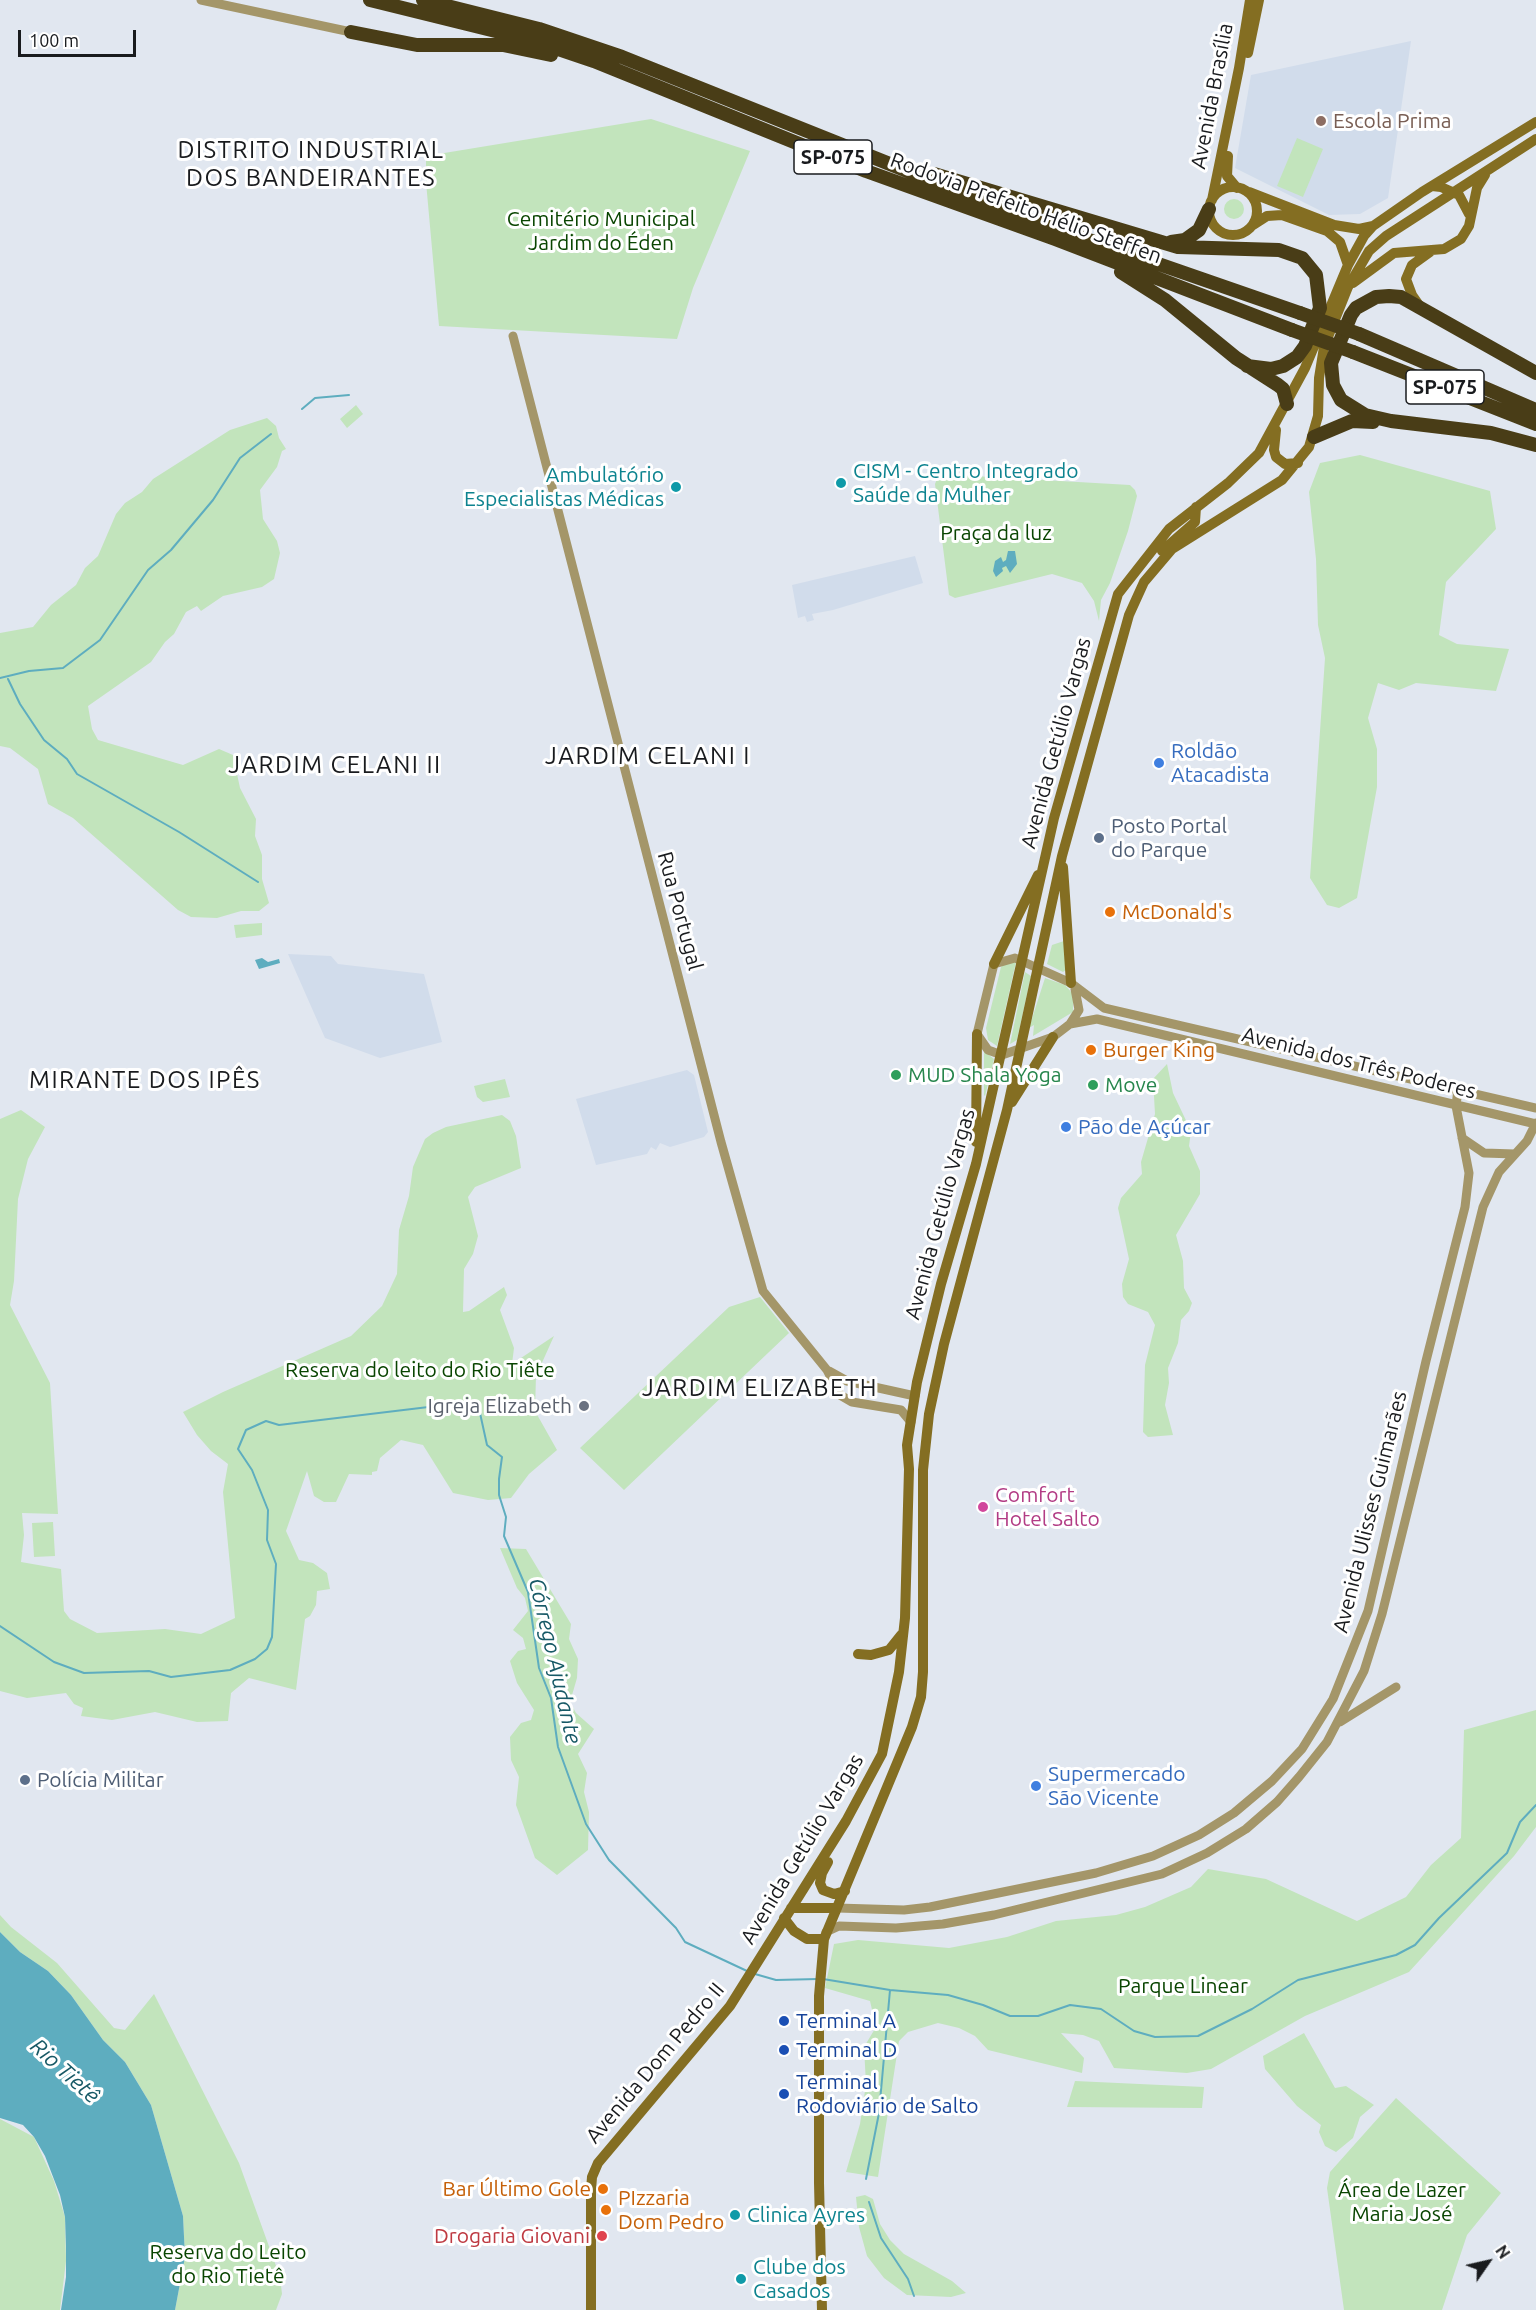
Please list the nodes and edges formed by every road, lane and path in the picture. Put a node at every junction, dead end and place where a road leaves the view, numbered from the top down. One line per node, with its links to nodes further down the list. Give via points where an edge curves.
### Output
1 (201, 0): 6 (street)
2 (370, 0): 7 (highway, Rodovia Prefeito Hélio Steffen / SP-075, via 532,40)
3 (423, 0): 10 (highway, Rodovia Prefeito Hélio Steffen / SP-075, via 540,29 622,57)
4 (1250, 0): 15 (main road, Avenida Brasília)
5 (1258, 0): 13 (main road, Avenida Brasília, via 1226,169 1230,182)
6 (351, 32): 7 (highway, via 417,45 504,45 571,60)
7 (594, 61): 19 (highway, Rodovia Prefeito Hélio Steffen / SP-075, via 866,171)
8 (1536, 122): 12 (main road)
9 (1536, 139): 11 (main road)
10 (850, 149): 20 (highway); 29 (highway, Rodovia Prefeito Hélio Steffen / SP-075, bridge, via 1020,216 1359,334)
11 (1495, 166): 14 (main road); 16 (main road, via 1479,182)
12 (1432, 186): 14 (main road); 18 (main road)
13 (1241, 189): 15 (main road, via 1227,188); 17 (main road, via 1256,203); 18 (main road, via 1334,225 1359,229)
14 (1453, 191): 16 (main road); 23 (main road, via 1376,244)
15 (1211, 205): 17 (main road, via 1213,224 1225,234 1240,234); 20 (highway, via 1192,237 1178,242)
16 (1470, 214): 21 (main road, via 1469,226 1461,239 1444,249)
17 (1253, 225): 22 (main road, via 1267,216 1282,215 1327,231 1340,242)
18 (1373, 226): 22 (main road, Avenida Getúlio Vargas)
19 (1055, 239): 26 (highway, via 1157,294); 32 (highway, Rodovia Prefeito Hélio Steffen / SP-075, bridge)
20 (1156, 241): 26 (highway, via 1185,248 1279,250 1309,264 1316,274 1320,308 1305,346 1283,366)
21 (1433, 250): 23 (main road, via 1394,254); 24 (main road, via 1412,265 1406,279)
22 (1348, 265): 28 (main road, Avenida Getúlio Vargas)
23 (1348, 287): 33 (main road, via 1324,346)
24 (1421, 308): 27 (highway); 31 (highway, via 1401,297 1376,297 1365,302 1351,315 1331,363 1333,385 1346,405 1365,415)
25 (513, 336): 57 (street, Rua Portugal, via 763,1291)
26 (1247, 366): 28 (highway, via 1283,389)
27 (1536, 373)
28 (1287, 404): 30 (main road, Avenida Getúlio Vargas)
29 (1536, 410)
30 (1277, 424): 35 (main road, via 1276,457 1285,464); 36 (main road, Avenida Getúlio Vargas, via 1259,453)
31 (1414, 424): 33 (highway, via 1352,421); 34 (highway, via 1491,433)
32 (1536, 424)
33 (1314, 437): 35 (main road, Avenida Getúlio Vargas)
34 (1536, 445)
35 (1298, 463): 37 (main road, Avenida Getúlio Vargas, via 1282,480 1172,549)
36 (1196, 507): 37 (main road, via 1195,522 1148,566); 39 (main road, Avenida Getúlio Vargas, via 1156,542 1118,594)
37 (1144, 582): 38 (main road, Avenida Getúlio Vargas, via 1121,640)
38 (1062, 856): 42 (main road, Avenida Getúlio Vargas); 43 (main road)
39 (1044, 864): 40 (main road, Avenida Getúlio Vargas); 41 (main road)
40 (1023, 962): 41 (street, via 1011,958); 42 (street, Avenida dos Três Poderes); 48 (main road, Avenida Getúlio Vargas)
41 (994, 964): 45 (street)
42 (1037, 969): 43 (street, Avenida dos Três Poderes); 47 (main road, Avenida Getúlio Vargas)
43 (1073, 986): 44 (street, via 1079,1010); 49 (street, Avenida dos Três Poderes, via 1104,1008)
44 (1070, 1024): 46 (street, Avenida dos Três Poderes); 50 (street, Avenida dos Três Poderes, via 1097,1019)
45 (977, 1034): 48 (street, via 988,1050); 56 (main road)
46 (1053, 1037): 47 (street, Avenida dos Três Poderes); 52 (main road)
47 (1020, 1049): 48 (street, Avenida dos Três Poderes); 52 (main road, Avenida Getúlio Vargas)
48 (1002, 1055): 56 (main road, Avenida Getúlio Vargas)
49 (1458, 1089): 50 (street, Avenida Ulisses Guimarães); 51 (street, Avenida dos Três Poderes)
50 (1456, 1106): 53 (street, Avenida dos Três Poderes); 54 (street, Avenida Ulisses Guimarães)
51 (1536, 1108)
52 (1007, 1110): 61 (main road, Avenida Getúlio Vargas, via 944,1344 929,1414)
53 (1536, 1123): 55 (street, Avenida Ulisses Guimarães)
54 (1461, 1136): 55 (street, via 1484,1153); 67 (street, Avenida Ulisses Guimarães, via 1469,1173 1465,1207 1368,1611 1333,1698 1302,1749)
55 (1515, 1154): 66 (street, Avenida Ulisses Guimarães, via 1499,1172 1483,1207 1382,1614 1364,1671)
56 (976, 1164): 58 (main road, Avenida Getúlio Vargas, via 941,1284)
57 (827, 1370): 58 (street, via 847,1381); 59 (street, Rua Portugal, via 840,1395 852,1402 901,1410)
58 (915, 1396): 59 (main road, Avenida Getúlio Vargas); 61 (main road, via 924,1415)
59 (911, 1422): 60 (main road, Avenida Getúlio Vargas, via 907,1445)
60 (909, 1469): 62 (main road, via 912,1504); 63 (main road, Avenida Getúlio Vargas)
61 (923, 1470): 62 (main road, Avenida Getúlio Vargas)
62 (923, 1509): 70 (main road, Avenida Getúlio Vargas, via 921,1697 912,1728)
63 (904, 1629): 64 (main road, via 889,1650); 69 (main road, Avenida Getúlio Vargas, via 882,1754)
64 (858, 1654)
65 (1396, 1687): 66 (street)
66 (1338, 1723): 68 (street, Avenida Ulisses Guimarães)
67 (1287, 1765): 68 (street); 72 (street, Avenida Ulisses Guimarães, via 1234,1814 1153,1856 1096,1873 930,1907)
68 (1299, 1777): 74 (street, Avenida Ulisses Guimarães, via 1245,1829 1208,1853 1162,1874 994,1915 896,1928 839,1926)
69 (846, 1821): 70 (main road, via 820,1883 829,1893); 73 (main road, Avenida Getúlio Vargas)
70 (844, 1891): 72 (main road, Avenida Getúlio Vargas)
71 (814, 1908): 72 (main road); 73 (main road); 74 (main road, via 824,1919)
72 (837, 1908): 74 (main road, Avenida Getúlio Vargas)
73 (787, 1913): 74 (main road, via 794,1931 807,1939); 75 (main road, Avenida Getúlio Vargas)
74 (825, 1936): 77 (main road, Avenida Getúlio Vargas, via 820,1986)
75 (744, 1984): 76 (main road, Avenida Dom Pedro II, via 715,2027 598,2163 591,2190)
76 (591, 2310)
77 (822, 2310)

